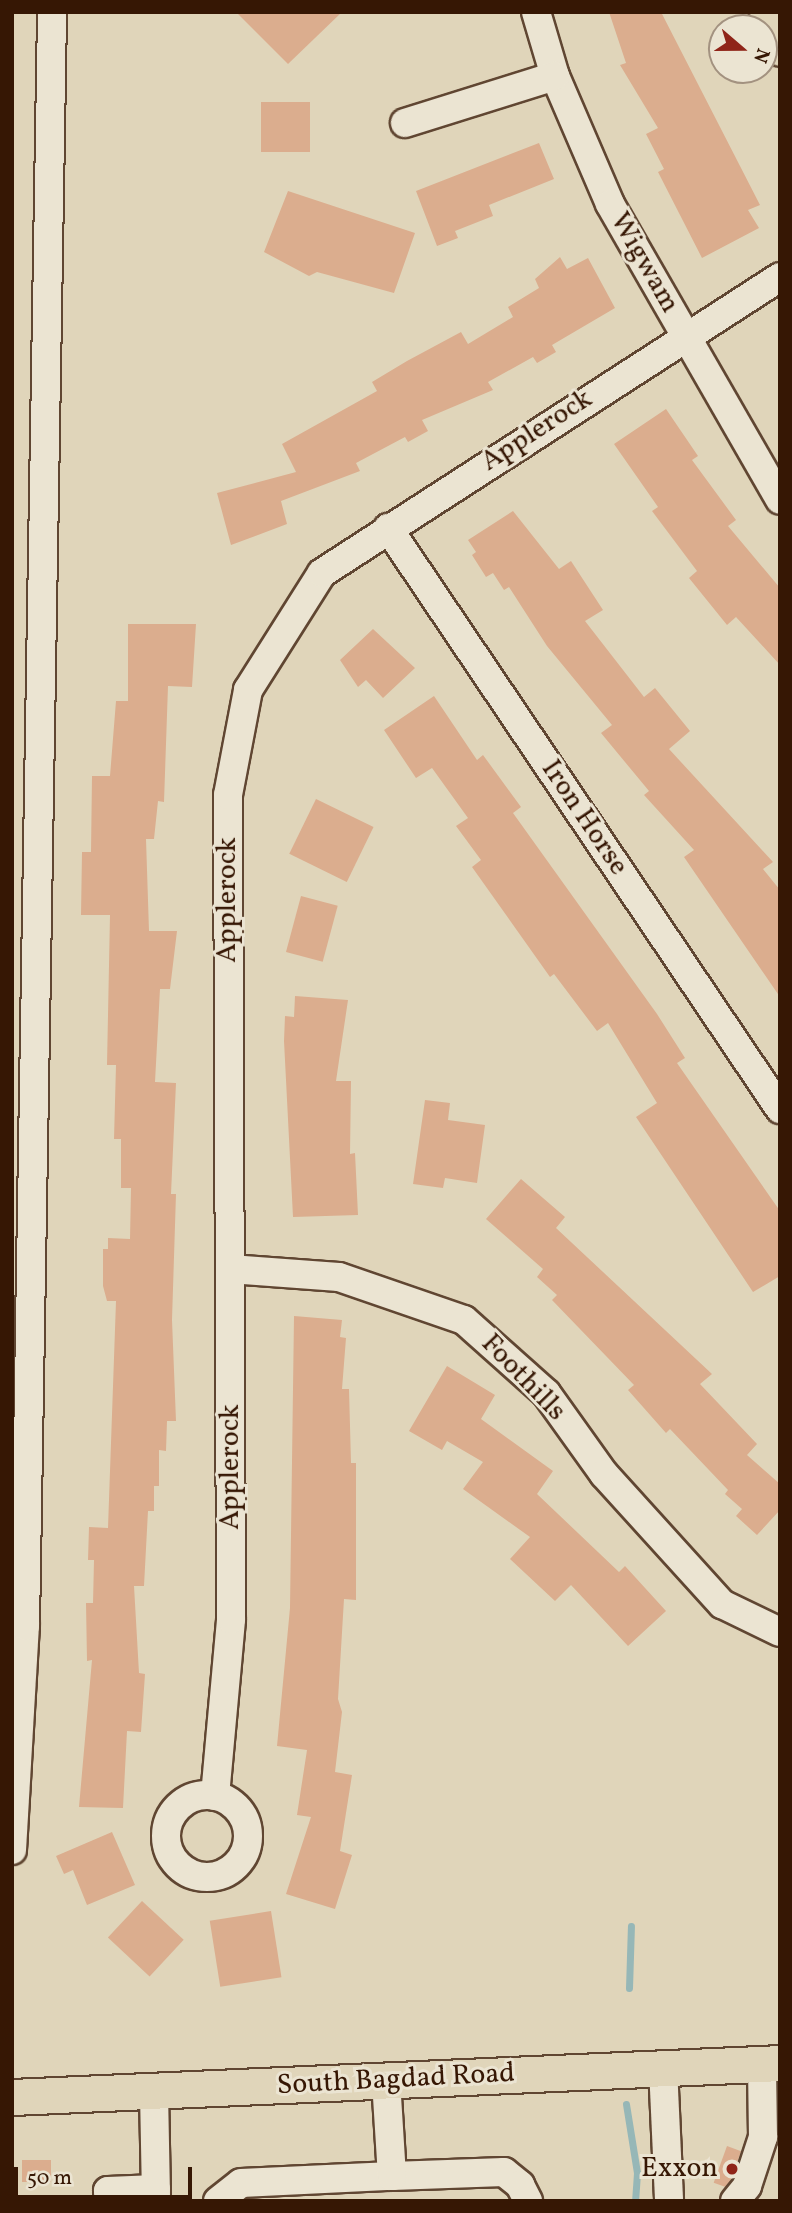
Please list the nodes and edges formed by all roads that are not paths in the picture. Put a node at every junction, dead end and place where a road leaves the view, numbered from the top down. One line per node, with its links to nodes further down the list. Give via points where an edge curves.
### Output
1 (52, 12): 15 (street, via 25,1626)
2 (536, 12): 5 (street, Wigwam)
3 (767, 12): 4 (main road)
4 (780, 48)
5 (555, 76): 6 (street); 8 (street, Wigwam, via 610,204)
6 (405, 123)
7 (780, 277): 8 (street, Applerock)
8 (685, 336): 9 (street, Wigwam); 10 (street, Applerock)
9 (780, 500)
10 (388, 528): 11 (street, Iron Horse); 12 (street, Applerock, via 322,573 248,690 235,741 228,795)
11 (780, 1109)
12 (230, 1269): 13 (street, Foothills, via 339,1277 464,1320 546,1393 604,1474 722,1604); 14 (street, Applerock, via 231,1619)
13 (780, 1632)
14 (215, 1796)
15 (12, 1850)
16 (771, 2064): 17 (main road, South Bagdad Road); 27 (street, via 763,2137 747,2186)
17 (663, 2067): 18 (main road, South Bagdad Road); 26 (street)
18 (386, 2080): 19 (main road, South Bagdad Road); 21 (street)
19 (154, 2092): 20 (main road, South Bagdad Road); 22 (street)
20 (12, 2097)
21 (393, 2176): 24 (street, via 241,2183); 25 (street, via 504,2172 520,2185)
22 (156, 2195): 23 (street, via 108,2192)
23 (108, 2201)
24 (218, 2201)
25 (528, 2201)
26 (669, 2201)
27 (735, 2201)

